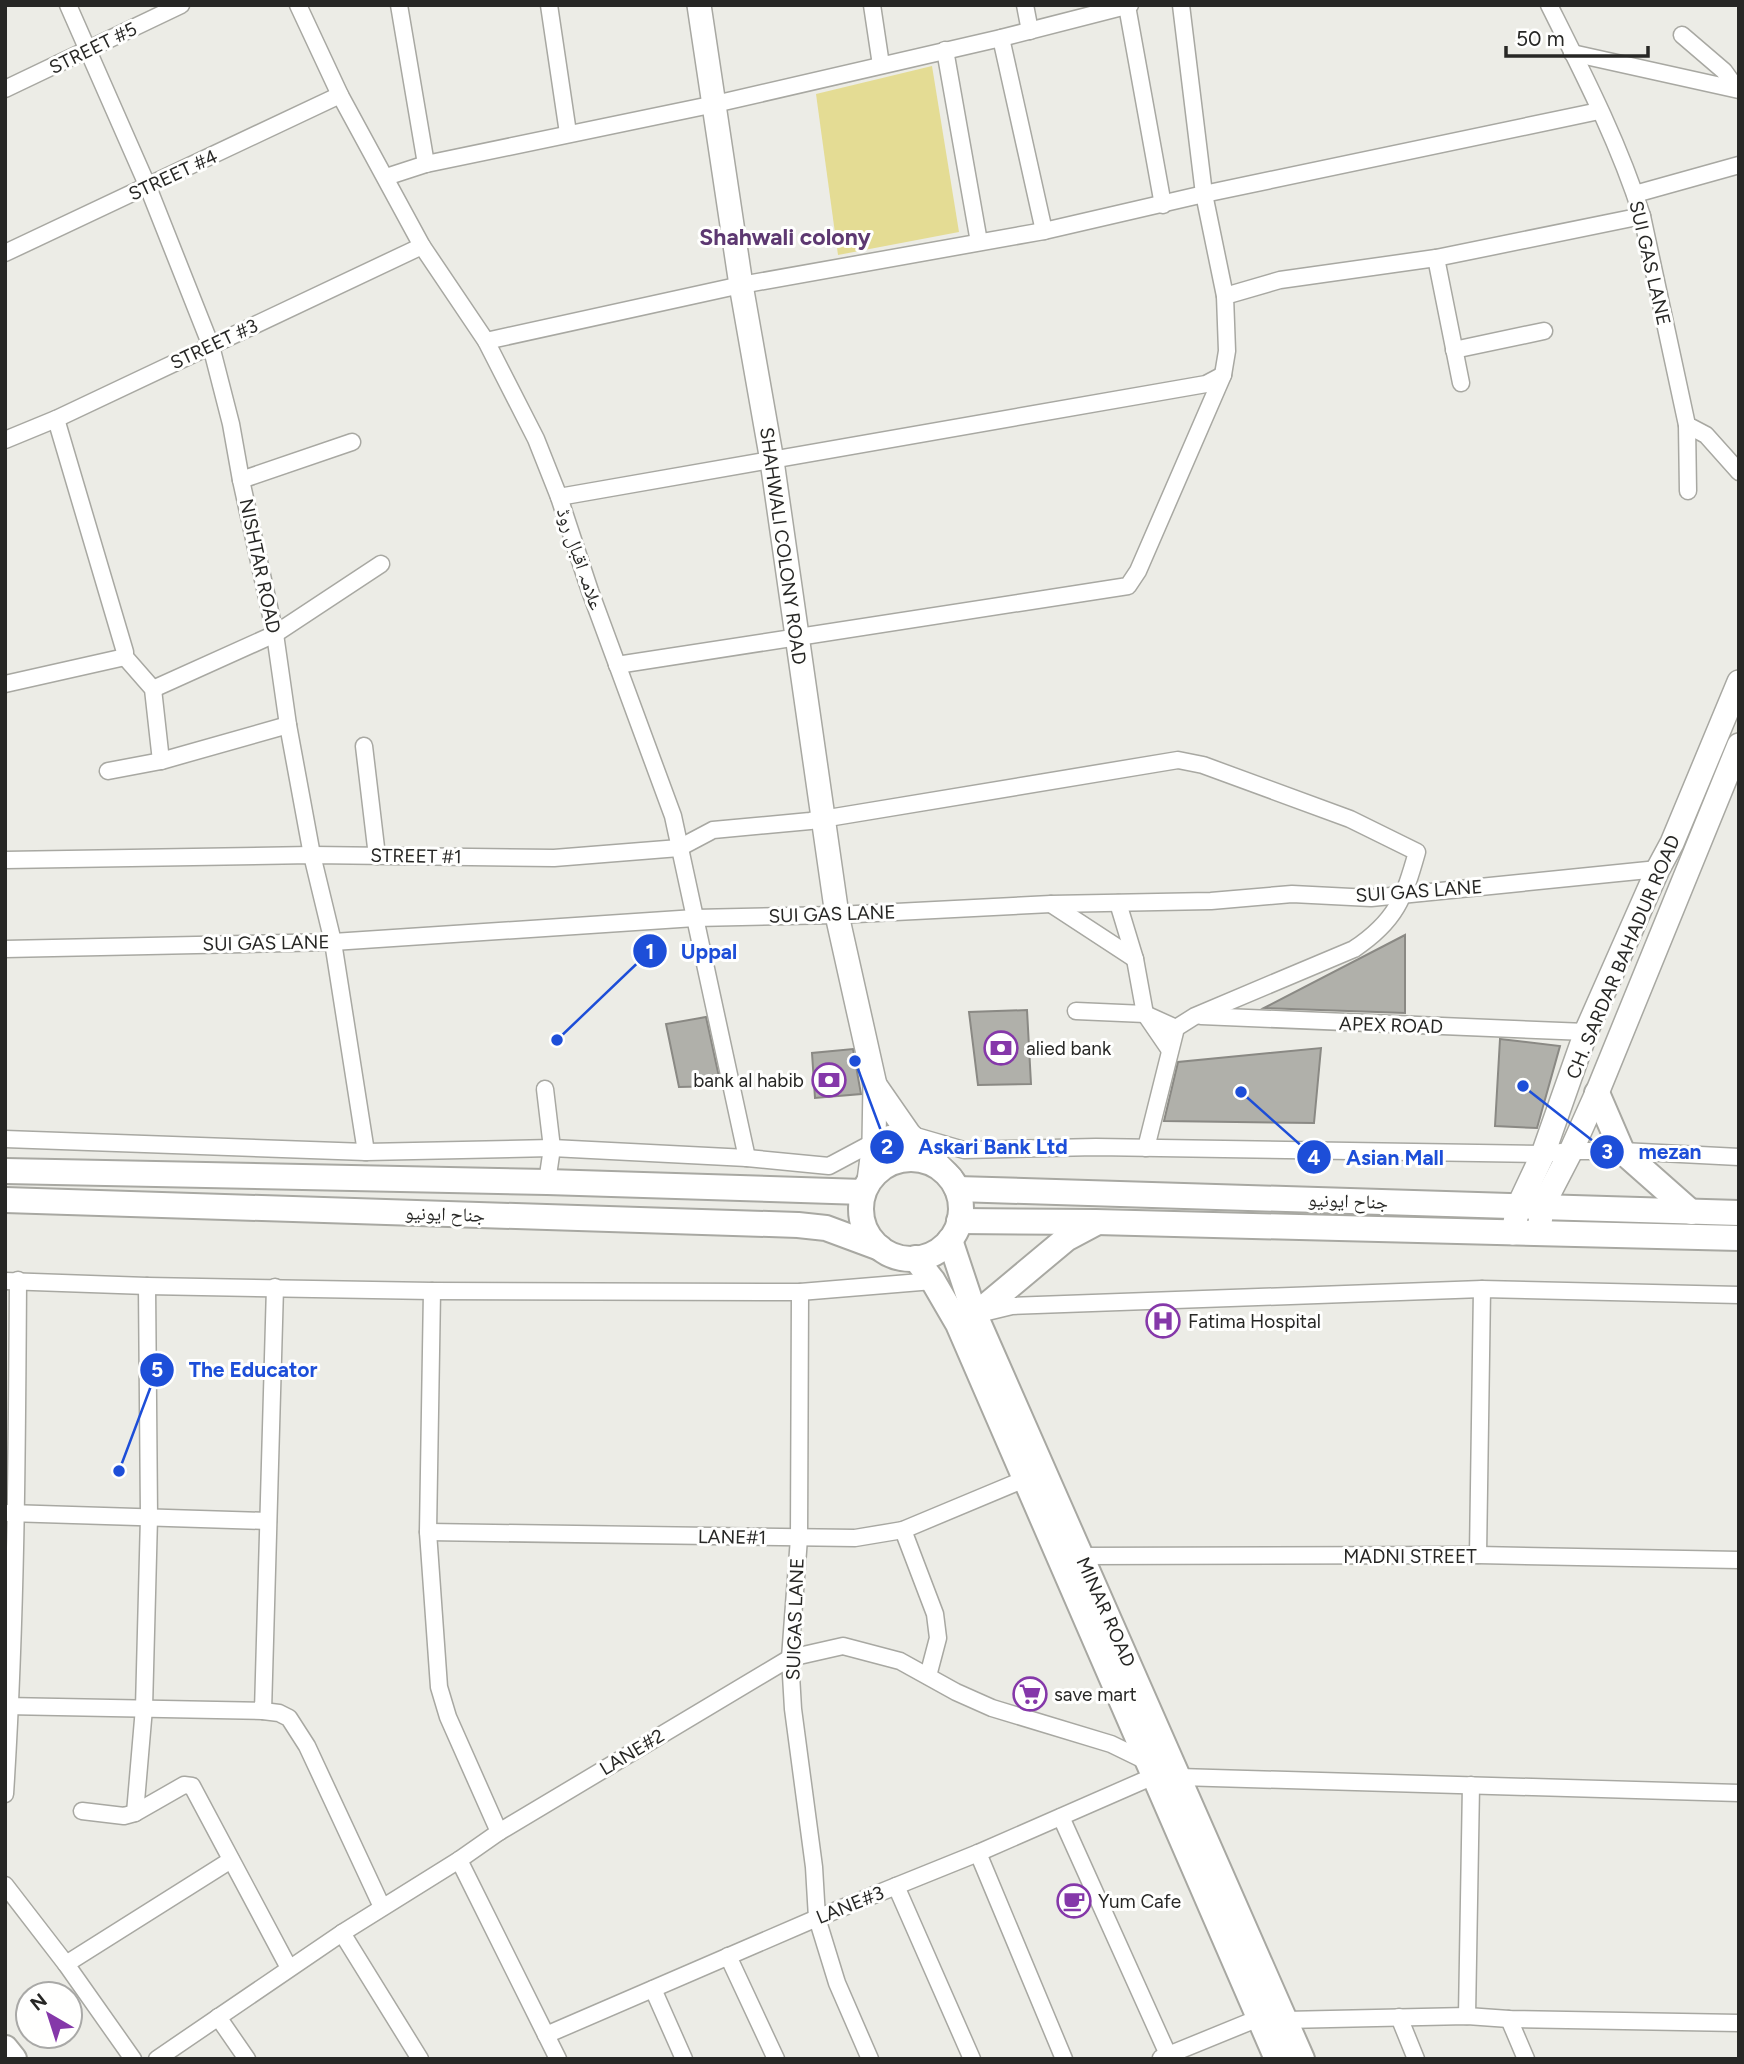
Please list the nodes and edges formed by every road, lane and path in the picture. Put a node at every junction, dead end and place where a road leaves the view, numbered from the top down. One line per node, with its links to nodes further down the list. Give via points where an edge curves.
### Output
1 (68, 5): 16 (street, NISHTAR ROAD)
2 (181, 5): 16 (street, STREET #5)
3 (298, 5): 21 (street, علامہ اقبال روڈ)
4 (399, 5): 25 (street)
5 (549, 5): 24 (street)
6 (699, 5): 22 (main road, SHAHWALI COLONY ROAD)
7 (872, 5): 18 (street)
8 (1025, 5): 12 (street)
9 (1181, 5): 29 (street)
10 (1549, 5): 17 (street, SUI GAS LANE)
11 (1128, 6): 12 (street); 31 (street)
12 (1030, 30): 14 (street)
13 (1682, 35): 20 (street)
14 (1001, 38): 15 (street); 33 (street)
15 (945, 50): 18 (street); 34 (street)
16 (88, 51): 19 (street, STREET #5); 28 (street, NISHTAR ROAD)
17 (1572, 53): 20 (street); 23 (street, SUI GAS LANE)
18 (881, 65): 22 (street)
19 (5, 89)
20 (1738, 89)
21 (340, 95): 27 (street, علامہ اقبال روڈ); 28 (street, STREET #4)
22 (715, 104): 24 (street); 38 (main road, SHAHWALI COLONY ROAD)
23 (1599, 111): 29 (street); 30 (street, SUI GAS LANE)
24 (568, 133): 25 (street)
25 (426, 164): 27 (street)
26 (1739, 165): 30 (street)
27 (386, 177): 35 (street, علامہ اقبال روڈ)
28 (148, 187): 36 (street, STREET #4); 42 (street, NISHTAR ROAD)
29 (1204, 194): 31 (street); 39 (street)
30 (1635, 194): 32 (street, SUI GAS LANE)
31 (1163, 205): 33 (street)
32 (1642, 216): 37 (street); 47 (street, SUI GAS LANE)
33 (1044, 231): 34 (street)
34 (979, 242): 38 (street)
35 (422, 246): 41 (street, علامہ اقبال روڈ); 42 (street, STREET #3)
36 (5, 253)
37 (1436, 258): 39 (street, via 1280,280); 43 (street)
38 (741, 285): 41 (street); 50 (main road, SHAHWALI COLONY ROAD)
39 (1225, 296): 44 (street)
40 (1544, 331): 43 (street)
41 (486, 341): 54 (street, علامہ اقبال روڈ, via 536,439)
42 (211, 345): 46 (street, STREET #3); 52 (street, NISHTAR ROAD)
43 (1454, 350): 45 (street)
44 (1223, 375): 50 (street, via 1206,384); 57 (street, via 1128,586)
45 (1461, 383)
46 (56, 418): 48 (street, STREET #3); 58 (street)
47 (1687, 425): 51 (street, via 1706,435); 53 (street, SUI GAS LANE)
48 (5, 440)
49 (352, 442): 52 (street)
50 (772, 461): 54 (street); 57 (main road, SHAHWALI COLONY ROAD)
51 (1739, 472)
52 (241, 480): 56 (street, NISHTAR ROAD)
53 (1688, 491)
54 (559, 497): 59 (street, علامہ اقبال روڈ)
55 (381, 564): 56 (street)
56 (275, 634): 62 (street); 63 (street, NISHTAR ROAD)
57 (797, 636): 59 (street); 68 (main road, SHAHWALI COLONY ROAD)
58 (125, 657): 61 (street); 62 (street)
59 (617, 665): 70 (street, علامہ اقبال روڈ, via 673,816)
60 (1739, 682): 69 (main road, CH. SARDAR BAHADUR ROAD)
61 (5, 684)
62 (153, 690): 66 (street)
63 (288, 725): 66 (street); 72 (street, NISHTAR ROAD)
64 (1739, 745): 71 (main road, CH. SARDAR BAHADUR ROAD)
65 (364, 746): 73 (street)
66 (161, 761): 67 (street)
67 (108, 771)
68 (822, 819): 70 (street, STREET #1, via 713,830); 76 (street, STREET #1, via 1178,760 1350,819 1417,852); 79 (main road, SHAHWALI COLONY ROAD)
69 (1672, 843): 71 (main road); 75 (main road, CH. SARDAR BAHADUR ROAD)
70 (679, 848): 73 (street, STREET #1, via 554,858); 80 (street, علامہ اقبال روڈ)
71 (1693, 853): 92 (main road, CH. SARDAR BAHADUR ROAD)
72 (312, 855): 73 (street, STREET #1); 74 (street, STREET #1); 81 (street, NISHTAR ROAD)
73 (377, 856)
74 (5, 860)
75 (1658, 869): 76 (street, SUI GAS LANE); 88 (main road, CH. SARDAR BAHADUR ROAD)
76 (1405, 894): 77 (street, SUI GAS LANE, via 1370,898 1293,894); 86 (street, via 1386,924 1354,948)
77 (1118, 903): 78 (street, SUI GAS LANE); 83 (street)
78 (1051, 904): 79 (street, SUI GAS LANE); 83 (street)
79 (837, 915): 80 (street, SUI GAS LANE); 90 (main road, SHAHWALI COLONY ROAD)
80 (695, 918): 81 (street, SUI GAS LANE); 104 (street, علامہ اقبال روڈ)
81 (333, 942): 82 (street, SUI GAS LANE); 101 (street, NISHTAR ROAD)
82 (5, 949)
83 (1135, 959): 85 (street)
84 (1076, 1011): 85 (street)
85 (1145, 1014): 87 (street); 89 (street)
86 (1195, 1016): 87 (street); 88 (street, APEX ROAD)
87 (1176, 1028): 89 (street)
88 (1586, 1032): 102 (main road, CH. SARDAR BAHADUR ROAD)
89 (1169, 1049): 98 (street)
90 (875, 1085): 93 (main road, SHAHWALI COLONY ROAD); 95 (main road, SHAHWALI COLONY ROAD)
91 (545, 1089): 97 (street)
92 (1597, 1093): 99 (main road, CH. SARDAR BAHADUR ROAD); 100 (main road)
93 (909, 1134): 95 (street, via 889,1134); 98 (street, via 964,1150); 108 (main road, SHAHWALI COLONY ROAD)
94 (5, 1139): 96 (street)
95 (874, 1142): 104 (street, via 829,1166); 109 (main road, SHAHWALI COLONY ROAD)
96 (170, 1145): 101 (street); 106 (street)
97 (552, 1148): 101 (street); 104 (street); 107 (street)
98 (1146, 1148): 102 (street)
99 (1571, 1151): 100 (street); 102 (street); 112 (main road, CH. SARDAR BAHADUR ROAD)
100 (1622, 1151): 103 (street); 113 (main road)
101 (366, 1152)
102 (1543, 1154): 111 (main road, CH. SARDAR BAHADUR ROAD)
103 (1739, 1157)
104 (747, 1158)
105 (5, 1171): 106 (main road, جناح ایونیو)
106 (171, 1175): 107 (main road, جناح ایونیو)
107 (547, 1182): 109 (main road, جناح ایونیو)
108 (954, 1184): 109 (main road, via 933,1163 909,1158 886,1165); 111 (main road, جناح ایونیو); 116 (main road, via 961,1211)
109 (866, 1187): 120 (main road, via 860,1208 863,1223)
110 (5, 1200): 120 (main road, جناح ایونیو, via 798,1224 826,1228)
111 (1518, 1206): 112 (main road, جناح ایونیو); 117 (main road, CH. SARDAR BAHADUR ROAD)
112 (1542, 1207): 113 (main road, جناح ایونیو); 118 (main road, CH. SARDAR BAHADUR ROAD)
113 (1691, 1212): 114 (main road, جناح ایونیو)
114 (1739, 1213)
115 (1097, 1222): 116 (main road, جناح ایونیو); 117 (main road, جناح ایونیو); 130 (main road, via 1066,1240)
116 (954, 1231): 121 (main road, via 940,1249); 130 (main road, MINAR ROAD)
117 (1513, 1233): 118 (main road, جناح ایونیو)
118 (1538, 1233): 119 (main road, جناح ایونیو)
119 (1739, 1238)
120 (880, 1248): 121 (main road, via 897,1257)
121 (915, 1258): 123 (main road, MINAR ROAD)
122 (11, 1280): 124 (street); 132 (street)
123 (933, 1281): 128 (street); 131 (main road, MINAR ROAD, via 958,1324)
124 (147, 1286): 125 (street); 133 (street)
125 (275, 1287): 127 (street); 134 (street)
126 (1482, 1289): 129 (street); 130 (street, via 1012,1306); 138 (street)
127 (432, 1291): 128 (street); 136 (street)
128 (800, 1292): 137 (street, SUIGAS LANE)
129 (1739, 1295)
130 (975, 1315): 139 (main road, MINAR ROAD)
131 (1025, 1479): 135 (street, LANE#1); 146 (main road, MINAR ROAD)
132 (11, 1513): 133 (street); 143 (street)
133 (149, 1517): 134 (street); 144 (street)
134 (268, 1521): 145 (street)
135 (903, 1531): 137 (street, LANE#1, via 855,1538); 142 (street, via 935,1614 939,1638)
136 (428, 1532): 137 (street, LANE#1); 154 (street, via 439,1687)
137 (799, 1538): 141 (street, SUIGAS LANE)
138 (1478, 1555): 139 (street, MADNI STREET); 140 (street, MADNI STREET)
139 (1081, 1556): 147 (main road, MINAR ROAD)
140 (1739, 1560)
141 (790, 1658): 142 (street, LANE#2, via 843,1646 900,1661); 154 (street, LANE#2); 162 (street, SUIGAS LANE)
142 (928, 1676): 146 (street, LANE#2, via 992,1708 1111,1744)
143 (8, 1706): 144 (street); 150 (street)
144 (144, 1708): 145 (street); 152 (street)
145 (263, 1711): 161 (street, via 289,1718 307,1746)
146 (1151, 1769): 153 (street, LANE#3); 155 (main road, MINAR ROAD)
147 (1179, 1777): 148 (street); 155 (main road, MINAR ROAD)
148 (1471, 1785): 149 (street); 168 (street)
149 (1739, 1793)
150 (5, 1794)
151 (82, 1811): 152 (street)
152 (135, 1814): 157 (street, via 184,1785 192,1786)
153 (1061, 1817): 156 (street, LANE#3); 178 (street)
154 (499, 1832): 158 (street, LANE#2)
155 (1194, 1839): 171 (main road, MINAR ROAD); 173 (main road, MINAR ROAD)
156 (978, 1853): 160 (street, LANE#3); 188 (street)
157 (231, 1860): 165 (street); 166 (street)
158 (459, 1860): 161 (street, LANE#2); 175 (street)
159 (5, 1885): 165 (street)
160 (896, 1886): 162 (street, LANE#3); 187 (street)
161 (382, 1907): 163 (street, LANE#2)
162 (817, 1918): 164 (street, LANE#3); 186 (street, SUIGAS LANE, via 837,1983)
163 (342, 1933): 166 (street, LANE#2); 183 (street)
164 (728, 1956): 167 (street, LANE#3); 185 (street)
165 (66, 1964): 180 (street)
166 (289, 1968): 169 (street, LANE#2)
167 (653, 1989): 175 (street, LANE#3); 184 (street)
168 (1467, 2016): 170 (street); 172 (street)
169 (218, 2017): 181 (street, LANE#2); 182 (street)
170 (1399, 2017): 173 (street); 191 (street)
171 (1259, 2018): 178 (street); 189 (main road, MINAR ROAD)
172 (1509, 2019): 174 (street); 192 (street)
173 (1285, 2020): 190 (main road, MINAR ROAD)
174 (1739, 2023)
175 (546, 2035): 177 (street)
176 (5, 2049): 179 (highway)
177 (554, 2057)
178 (1166, 2058)
179 (13, 2059)
180 (133, 2059)
181 (157, 2059)
182 (247, 2059)
183 (421, 2059)
184 (684, 2059)
185 (776, 2059)
186 (870, 2059)
187 (972, 2059)
188 (1063, 2059)
189 (1277, 2059)
190 (1303, 2059)
191 (1416, 2059)
192 (1526, 2059)

